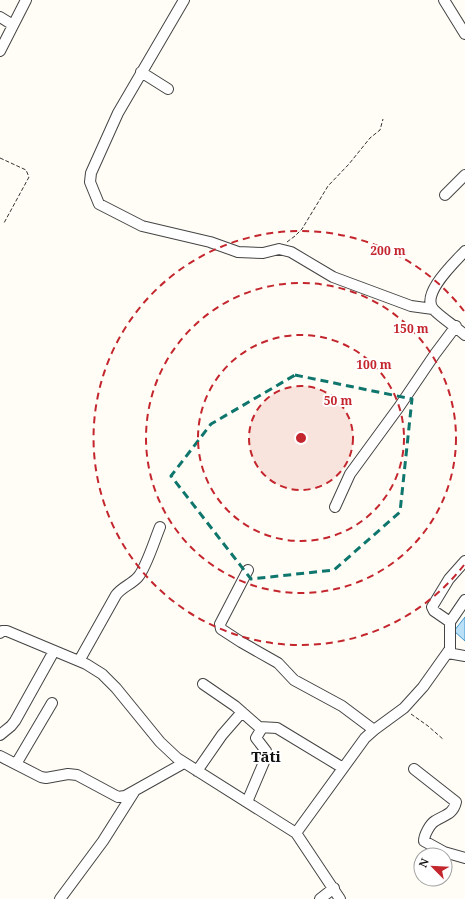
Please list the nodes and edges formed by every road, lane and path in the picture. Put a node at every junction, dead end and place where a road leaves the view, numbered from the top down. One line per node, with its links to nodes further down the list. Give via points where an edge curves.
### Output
1 (26, 0): 5 (street)
2 (184, 0): 8 (street)
3 (444, 0): 6 (street)
4 (0, 17): 5 (street)
5 (13, 25): 7 (street)
6 (465, 34)
7 (0, 51)
8 (141, 72): 9 (street); 15 (street, via 112,126 91,173 90,182 98,204 142,226 210,242 238,252 263,253)
9 (168, 89)
10 (383, 119): 15 (path, via 380,130 328,186 298,233)
11 (0, 158): 14 (path, via 26,170 29,177)
12 (465, 175): 13 (street)
13 (446, 195)
14 (4, 223)
15 (279, 248): 17 (street, via 298,255 330,275 375,293 411,306)
16 (465, 251): 17 (street, via 432,291 430,301)
17 (433, 309): 18 (street)
18 (456, 326): 19 (street); 20 (street, via 350,474)
19 (465, 335)
20 (335, 507)
21 (160, 527): 30 (street, via 142,572 116,595)
22 (465, 561): 25 (street, via 449,579 432,607 434,612)
23 (248, 570): 36 (street, via 220,624 221,629 278,663 294,680 342,706)
24 (465, 600): 25 (street)
25 (450, 622): 28 (street, via 451,645)
26 (0, 633): 27 (street, via 7,631)
27 (54, 650): 30 (street); 37 (street, via 16,720)
28 (448, 653): 29 (street); 33 (street)
29 (465, 656)
30 (79, 661): 40 (street, via 96,669 110,681 160,742)
31 (203, 684): 34 (street)
32 (52, 703): 41 (street)
33 (404, 708): 36 (street); 38 (path)
34 (242, 712): 35 (street); 44 (street)
35 (262, 728): 42 (street, via 277,728); 46 (street, via 256,738 267,755)
36 (374, 730): 42 (street)
37 (0, 735)
38 (444, 740)
39 (0, 756): 41 (street)
40 (184, 763): 44 (street); 45 (street)
41 (16, 764): 45 (street, via 46,778 77,775 118,797)
42 (343, 768): 47 (street)
43 (414, 769): 48 (street, via 456,802 449,814 433,822 424,836 424,841 444,852)
44 (197, 771): 46 (street)
45 (135, 790): 50 (street)
46 (247, 802): 47 (street)
47 (296, 833): 49 (street)
48 (465, 858)
49 (334, 888): 51 (street); 52 (street)
50 (60, 899)
51 (320, 899)
52 (340, 899)

